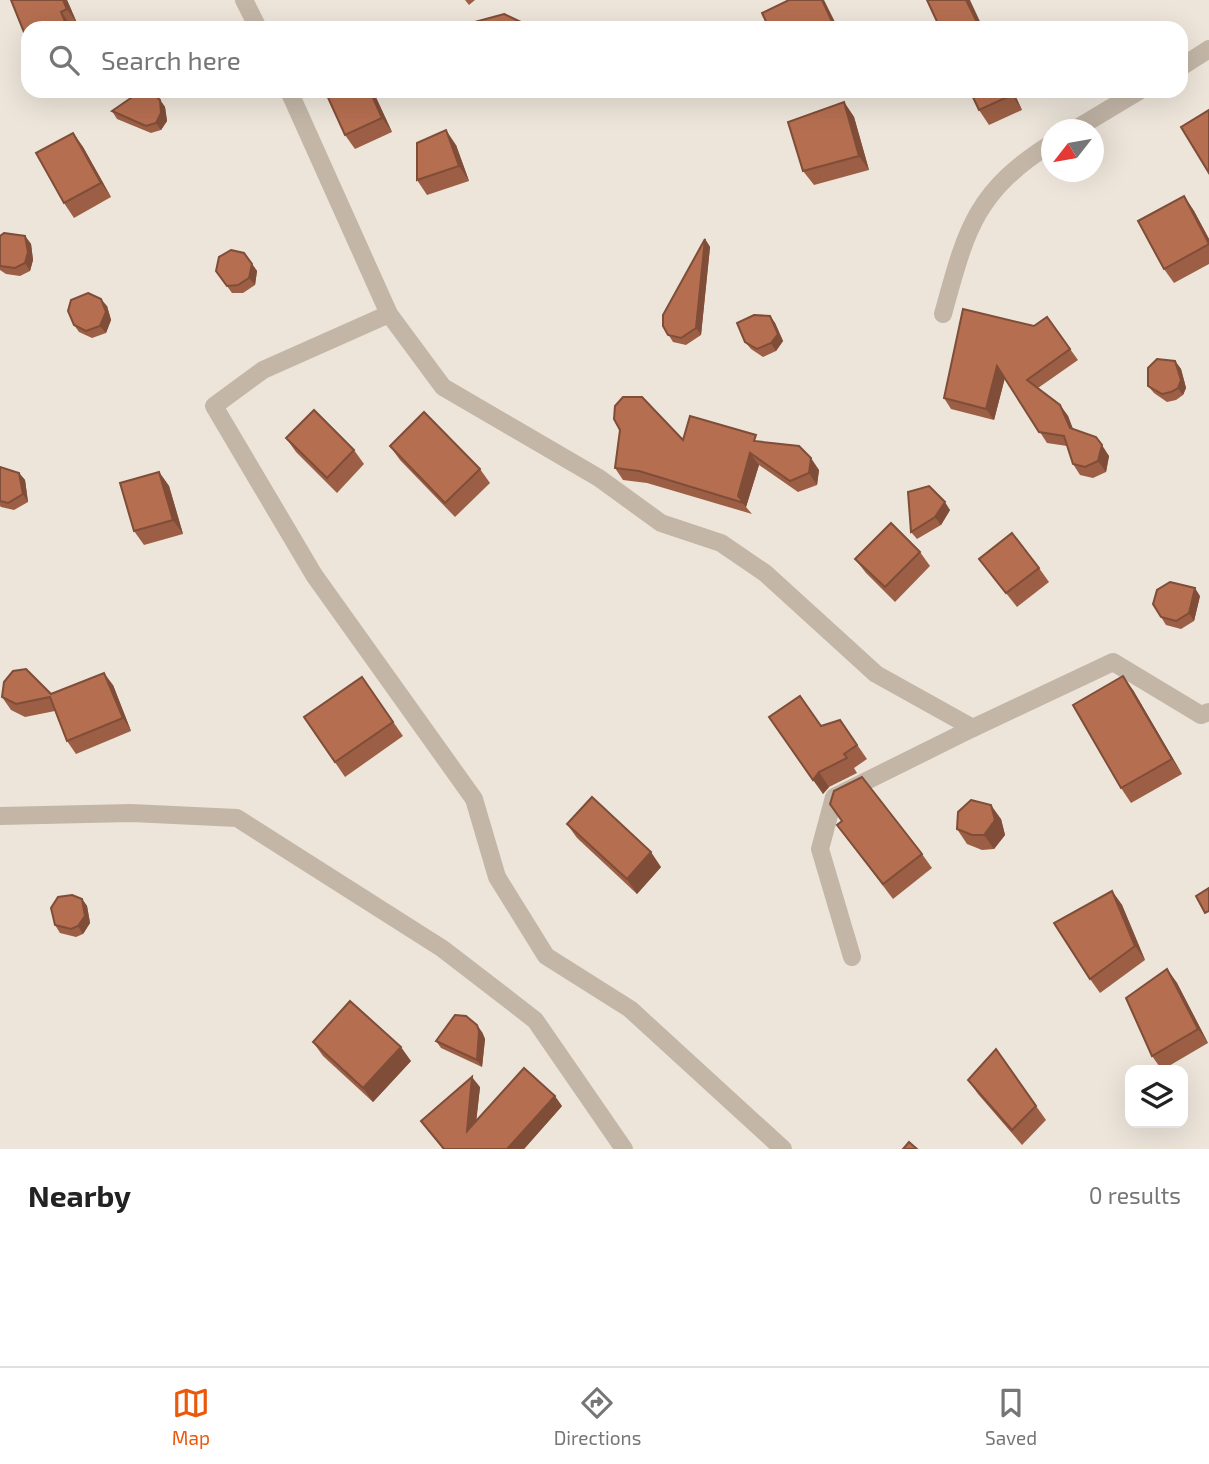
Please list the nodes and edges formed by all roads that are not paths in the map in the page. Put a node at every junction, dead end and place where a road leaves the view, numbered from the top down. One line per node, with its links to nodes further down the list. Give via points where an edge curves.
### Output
1 (244, 0): 2 (street)
2 (254, 21)
3 (1209, 49): 4 (street)
4 (1188, 62)
5 (292, 98): 9 (street)
6 (1127, 98): 7 (street)
7 (1092, 119)
8 (1041, 150): 10 (street, via 986,198 964,236)
9 (389, 314): 12 (street, via 443,387 599,478 662,523 721,543 765,573 876,674); 16 (street, via 263,370 214,406 314,575 474,799 497,877 546,956 630,1009)
10 (943, 314)
11 (1209, 712): 12 (street, via 1201,715 1113,662)
12 (973, 728): 14 (street, via 834,797 820,849)
13 (0, 816): 15 (street, via 131,813 237,818 443,949 536,1020)
14 (852, 957)
15 (624, 1149)
16 (783, 1149)

